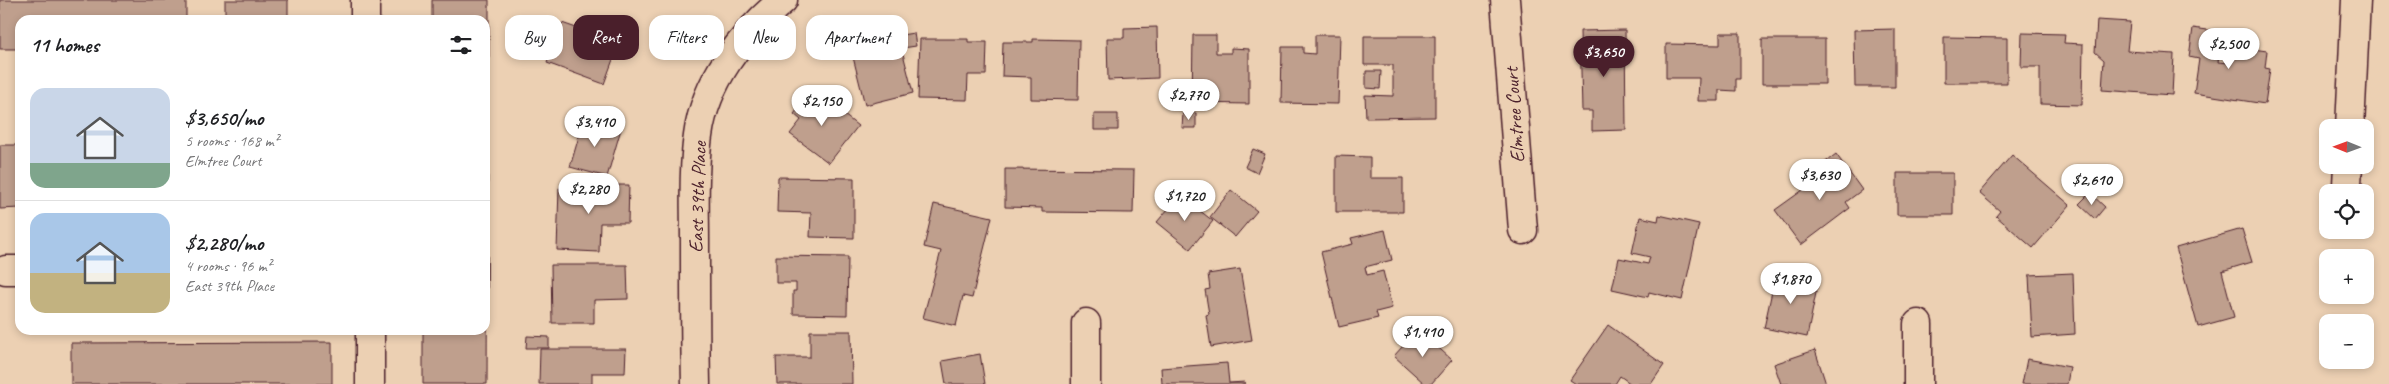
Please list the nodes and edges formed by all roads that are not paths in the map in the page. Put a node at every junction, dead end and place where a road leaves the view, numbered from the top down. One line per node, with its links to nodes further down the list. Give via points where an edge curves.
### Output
1 (365, 0): 5 (street)
2 (783, 0): 12 (street, East 39th Place, via 755,25 735,49 706,105 698,135 694,181)
3 (1505, 0): 7 (street, Elmtree Court)
4 (2356, 0): 6 (street)
5 (365, 15)
6 (2350, 119)
7 (1523, 230)
8 (1086, 323): 13 (street)
9 (1918, 324): 14 (street)
10 (370, 335): 11 (street)
11 (370, 384)
12 (696, 384)
13 (1086, 384)
14 (1918, 384)

